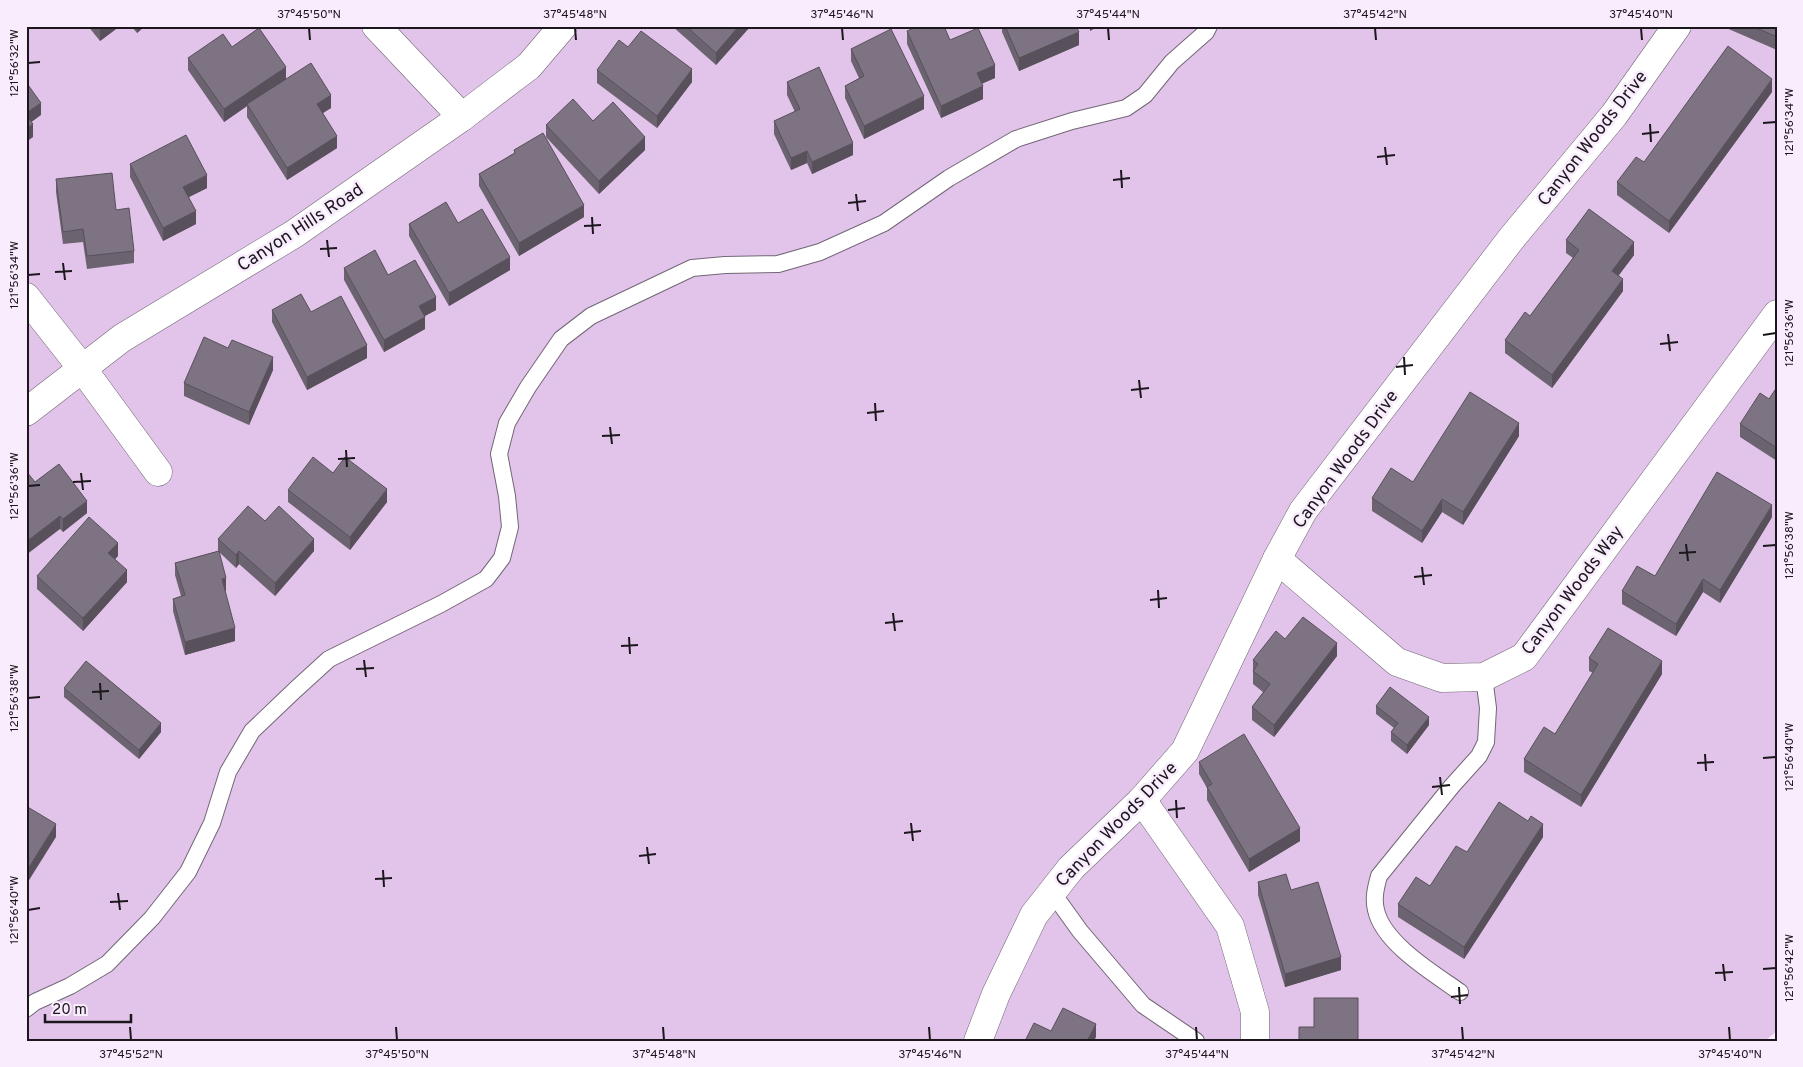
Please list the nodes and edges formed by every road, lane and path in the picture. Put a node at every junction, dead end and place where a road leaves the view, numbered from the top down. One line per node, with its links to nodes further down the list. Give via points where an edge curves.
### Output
1 (376, 26): 5 (street)
2 (562, 26): 5 (street, Canyon Hills Road, via 529,66)
3 (1209, 26): 16 (lane, via 1145,94 1126,108 1016,139 949,178 884,223 820,252 778,264 692,268 591,316 561,339 506,423 499,454 510,528 502,558 486,579 329,660 259,724 228,772 212,823 188,872 152,918 107,964)
4 (1677, 26): 11 (street, Canyon Woods Drive, via 1614,115 1511,239 1303,511)
5 (462, 117): 8 (street, Canyon Hills Road, via 294,234 122,338)
6 (26, 297): 8 (street)
7 (1777, 314): 12 (street, Canyon Woods Way, via 1524,657)
8 (82, 368): 9 (street, Canyon Hills Road); 10 (street)
9 (26, 412)
10 (158, 472)
11 (1277, 559): 12 (street, Canyon Woods Way, via 1397,662 1442,678); 13 (street, Canyon Woods Drive, via 1185,751)
12 (1484, 677): 15 (lane, via 1488,708 1486,742 1479,756 1379,876 1375,892 1376,910 1383,927 1405,953)
13 (1142, 800): 14 (street, Canyon Woods Drive, via 1071,868); 19 (street, via 1230,926 1256,1012)
14 (1052, 892): 17 (street, Canyon Woods Drive, via 1034,915 996,994); 18 (lane, via 1080,931 1143,1005)
15 (1460, 992)
16 (26, 1009)
17 (978, 1041)
18 (1196, 1041)
19 (1255, 1041)

